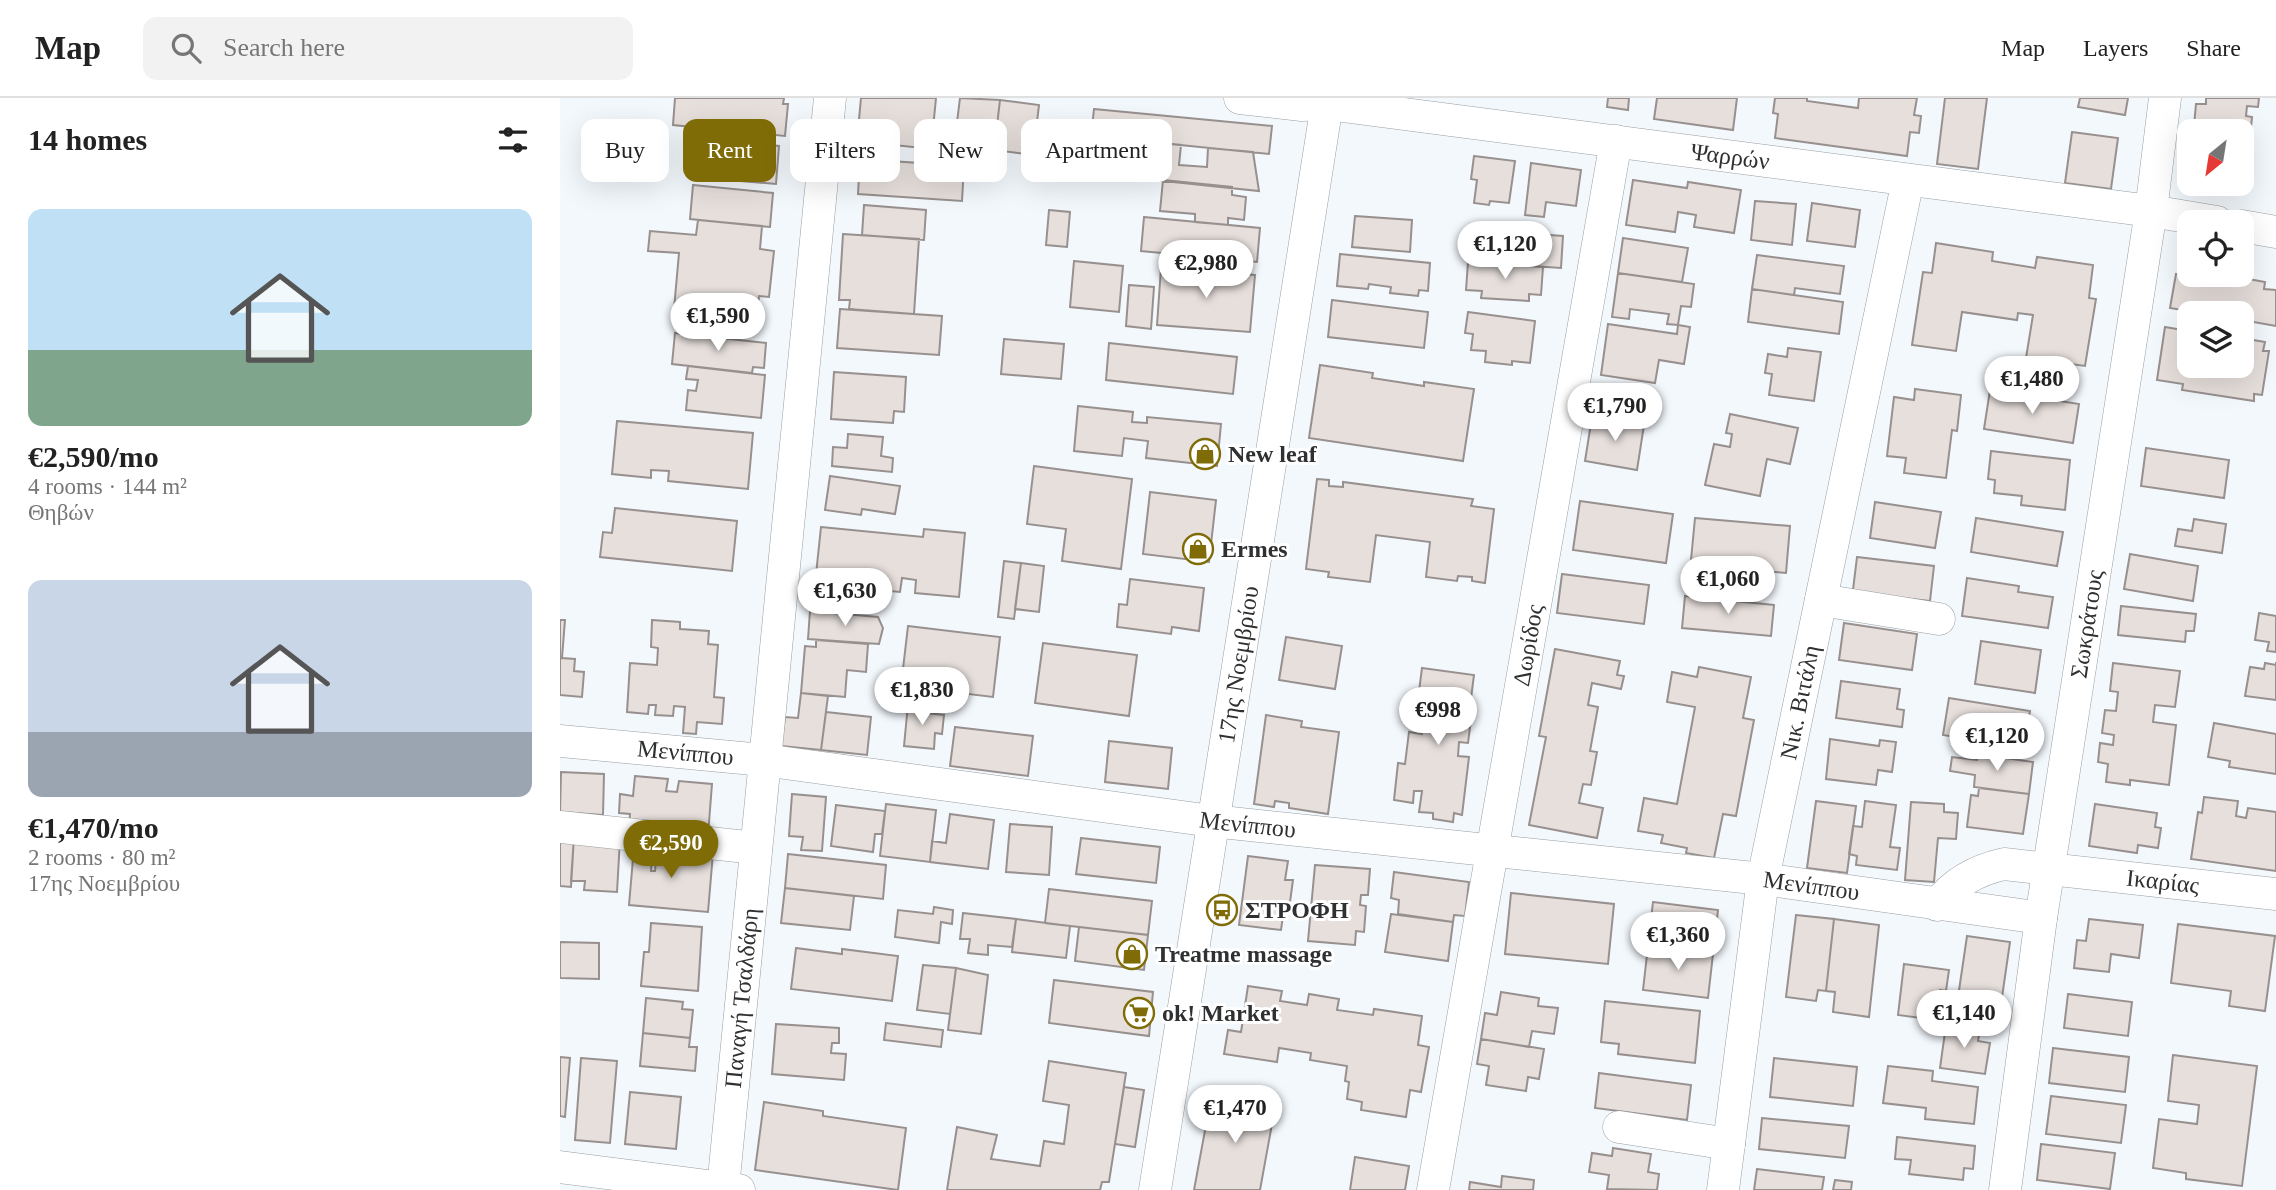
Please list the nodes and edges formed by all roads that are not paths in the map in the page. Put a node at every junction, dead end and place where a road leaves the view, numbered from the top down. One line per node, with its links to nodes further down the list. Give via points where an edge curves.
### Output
1 (830, 98): 14 (street, Παναγή Τσαλδάρη)
2 (1240, 98): 4 (street, Ψαρρών, via 1302,104)
3 (2165, 98): 7 (street, Σωκράτους)
4 (1328, 101): 5 (street, Ψαρρών); 15 (street, 17ης Νοεμβρίου)
5 (1616, 142): 6 (street, Ψαρρών); 18 (street, Δωρίδος)
6 (1908, 180): 7 (street, Ψαρρών); 11 (street, Νικ. Βιτάλη)
7 (2151, 211): 8 (street, Ψαρρών); 19 (street, Σωκράτους)
8 (2177, 215)
9 (2254, 228): 10 (street)
10 (2276, 232)
11 (1821, 600): 12 (street); 20 (street, Νικ. Βιτάλη)
12 (1939, 619)
13 (560, 741): 14 (street, Μενίππου)
14 (764, 760): 15 (street, Μενίππου); 17 (street, Παναγή Τσαλδάρη)
15 (1212, 821): 18 (street, Μενίππου); 28 (street, 17ης Νοεμβρίου)
16 (560, 827): 17 (street)
17 (756, 848): 27 (street, Παναγή Τσαλδάρη)
18 (1491, 849): 20 (street, Μενίππου); 29 (street, Δωρίδος)
19 (2049, 868): 21 (street, Ικαρίας); 22 (street, via 2004,863 1984,868 1946,893); 23 (street, Σωκράτους)
20 (1763, 879): 22 (street, Μενίππου); 25 (street, Νικ. Βιτάλη)
21 (2276, 894)
22 (1937, 905): 23 (street, Μενίππου)
23 (2041, 918): 31 (street, Σωκράτους)
24 (1619, 1127): 25 (street)
25 (1729, 1143): 30 (street, Νικ. Βιτάλη)
26 (560, 1167): 27 (street)
27 (731, 1189)
28 (1155, 1190)
29 (1433, 1190)
30 (1723, 1190)
31 (2006, 1190)

